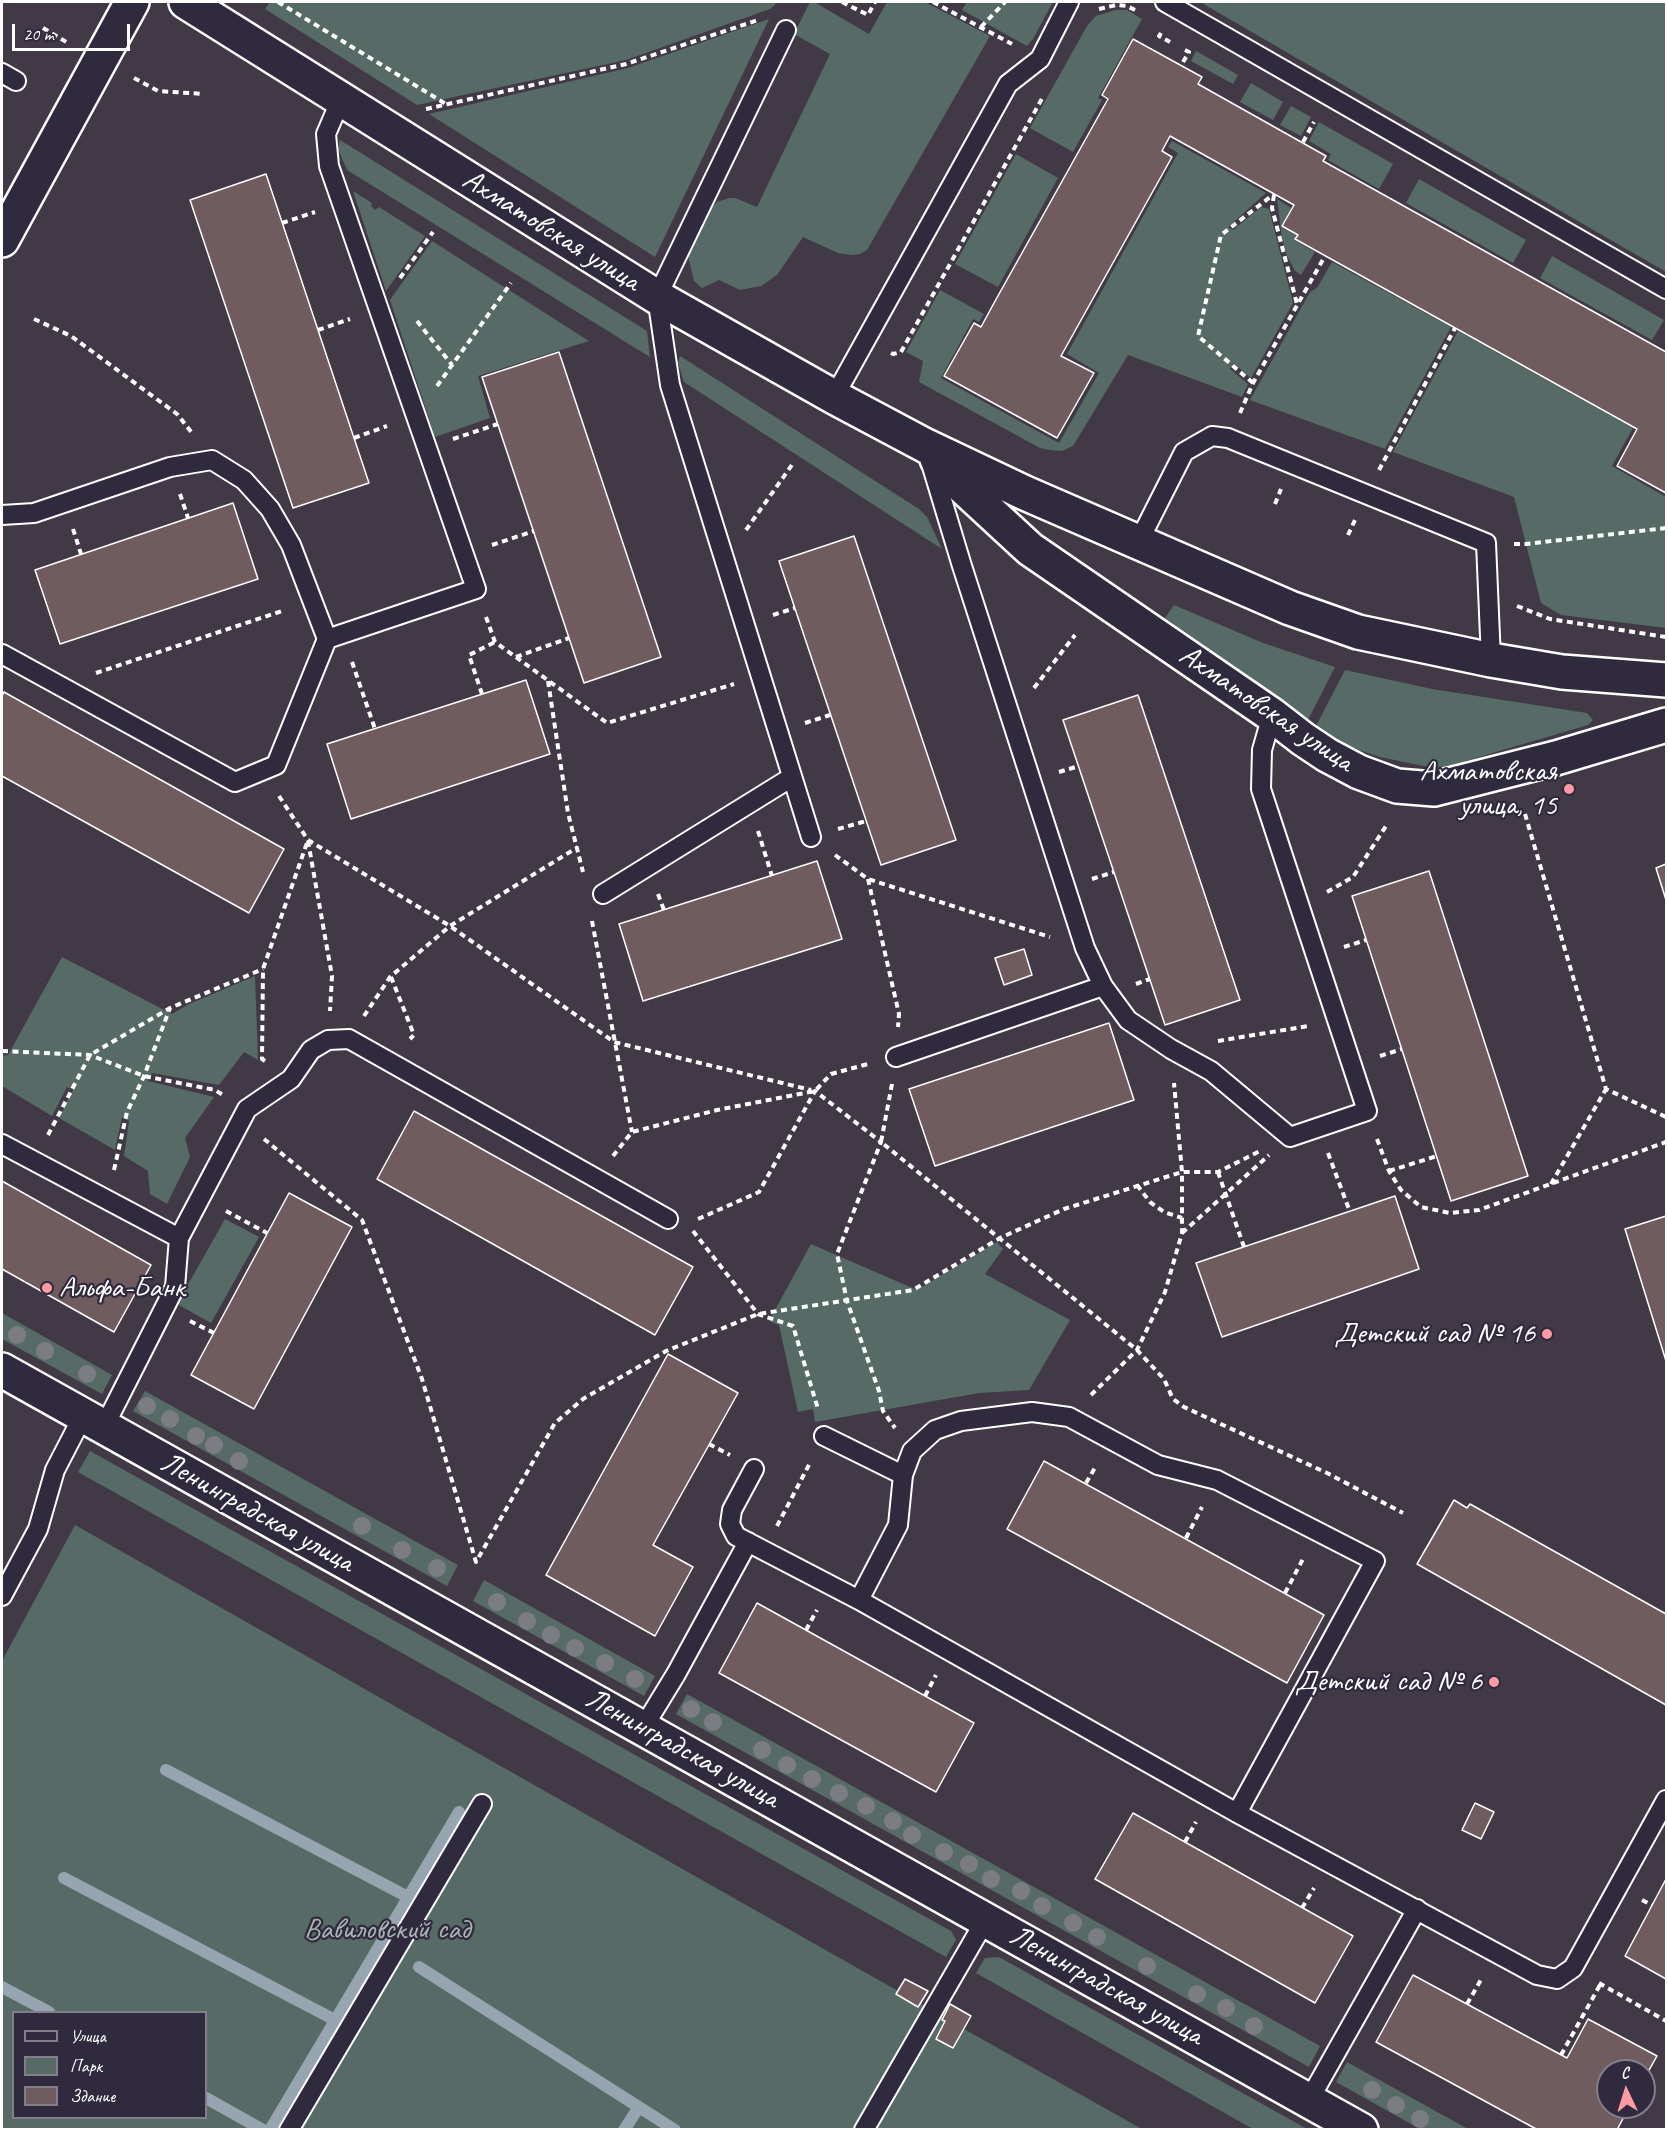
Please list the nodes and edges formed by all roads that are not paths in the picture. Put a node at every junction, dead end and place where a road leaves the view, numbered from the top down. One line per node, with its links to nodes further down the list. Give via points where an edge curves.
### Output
1 (132, 2): 7 (street)
2 (186, 2): 6 (street, Ахматовская улица)
3 (1069, 2): 10 (lane, via 1040,59 1008,84)
4 (1165, 2): 8 (lane)
5 (786, 30): 9 (lane)
6 (341, 99): 9 (street, Ахматовская улица); 14 (lane, via 326,134 329,166 476,589)
7 (2, 240)
8 (1666, 289)
9 (657, 297): 10 (street, Ахматовская улица); 20 (lane, via 670,385)
10 (834, 397): 11 (street, Ахматовская улица)
11 (926, 446): 13 (street, Ахматовская улица); 18 (street, Ахматовская улица, via 964,488 1030,549); 23 (lane, via 1085,948)
12 (2, 514): 14 (lane, via 34,513 170,467 212,460 244,480 270,509 291,545 312,600)
13 (1138, 543): 16 (street, Ахматовская улица, via 1290,608 1358,632); 16 (lane, via 1184,452 1212,436 1228,438 1486,543)
14 (334, 636): 15 (lane, via 276,765 235,782)
15 (2, 654)
16 (1491, 660): 17 (street, Ахматовская улица, via 1562,672)
17 (1666, 680)
18 (1272, 715): 19 (street, Ахматовская улица, via 1327,755 1359,772 1397,786 1434,789); 23 (lane, via 1262,750 1261,789 1367,1110 1290,1137 1211,1071 1128,1020)
19 (1666, 725)
20 (792, 777): 21 (lane); 22 (lane)
21 (811, 837)
22 (603, 894)
23 (1103, 986): 24 (lane)
24 (896, 1057)
25 (2, 1144): 27 (lane)
26 (668, 1219): 27 (lane, via 349,1039 328,1040 311,1050 291,1079 244,1114)
27 (179, 1238): 29 (lane, via 175,1287)
28 (2, 1370): 29 (street, Ленинградская улица)
29 (93, 1421): 34 (lane, via 55,1470 38,1529); 36 (street, Ленинградская улица)
30 (824, 1436): 32 (lane)
31 (754, 1469): 33 (lane, via 732,1510 730,1524 736,1536)
32 (903, 1475): 35 (lane, via 898,1525); 39 (lane, via 912,1451 934,1430 961,1421 1032,1412 1069,1417 1158,1465 1217,1480 1375,1562)
33 (748, 1542): 35 (lane); 36 (lane)
34 (2, 1596)
35 (859, 1600): 39 (lane)
36 (643, 1728): 41 (street, Ленинградская улица)
37 (1666, 1800): 40 (lane, via 1573,1968 1557,1978 1537,1975)
38 (482, 1804): 43 (lane)
39 (1237, 1813): 40 (lane)
40 (1417, 1909): 42 (lane)
41 (986, 1919): 42 (street, Ленинградская улица); 44 (lane)
42 (1309, 2100): 45 (street, Ленинградская улица)
43 (290, 2130)
44 (864, 2130)
45 (1361, 2130)

